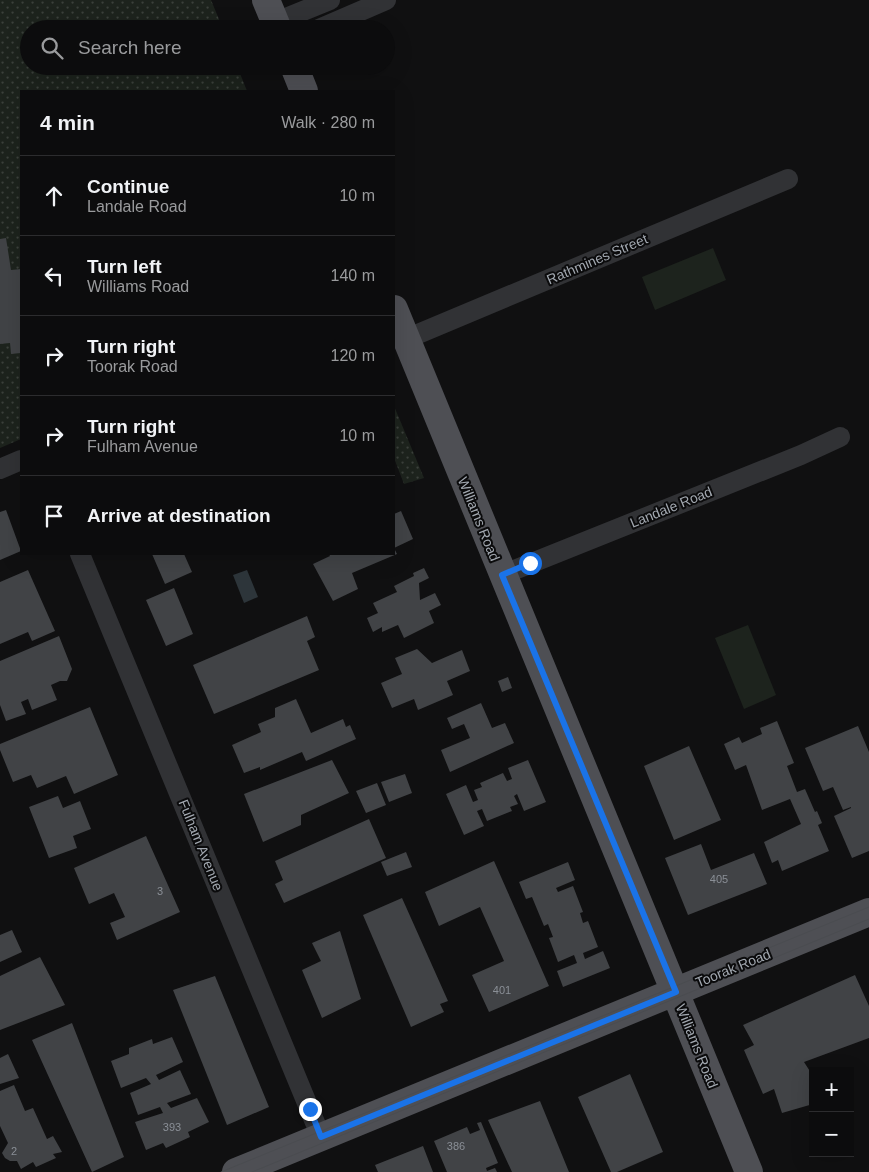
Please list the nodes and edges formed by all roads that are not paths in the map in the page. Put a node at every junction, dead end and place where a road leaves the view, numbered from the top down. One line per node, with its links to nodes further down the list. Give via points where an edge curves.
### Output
1 (330, 0): 3 (street)
2 (386, 0): 4 (street)
3 (273, 17)
4 (340, 20)
5 (298, 75): 6 (main road)
6 (304, 90)
7 (788, 179): 9 (street, Rathmines Street)
8 (395, 312): 9 (main road, Williams Road)
9 (406, 339): 14 (main road, Williams Road)
10 (840, 437): 14 (street, Landale Road)
11 (20, 460): 12 (street)
12 (0, 469)
13 (80, 555): 17 (street, Fulham Avenue)
14 (502, 575): 16 (main road, Williams Road)
15 (869, 912): 16 (main road, Toorak Road)
16 (676, 992): 17 (main road, Toorak Road); 19 (main road, Williams Road)
17 (321, 1137): 18 (main road, Toorak Road)
18 (236, 1172)
19 (749, 1172)

